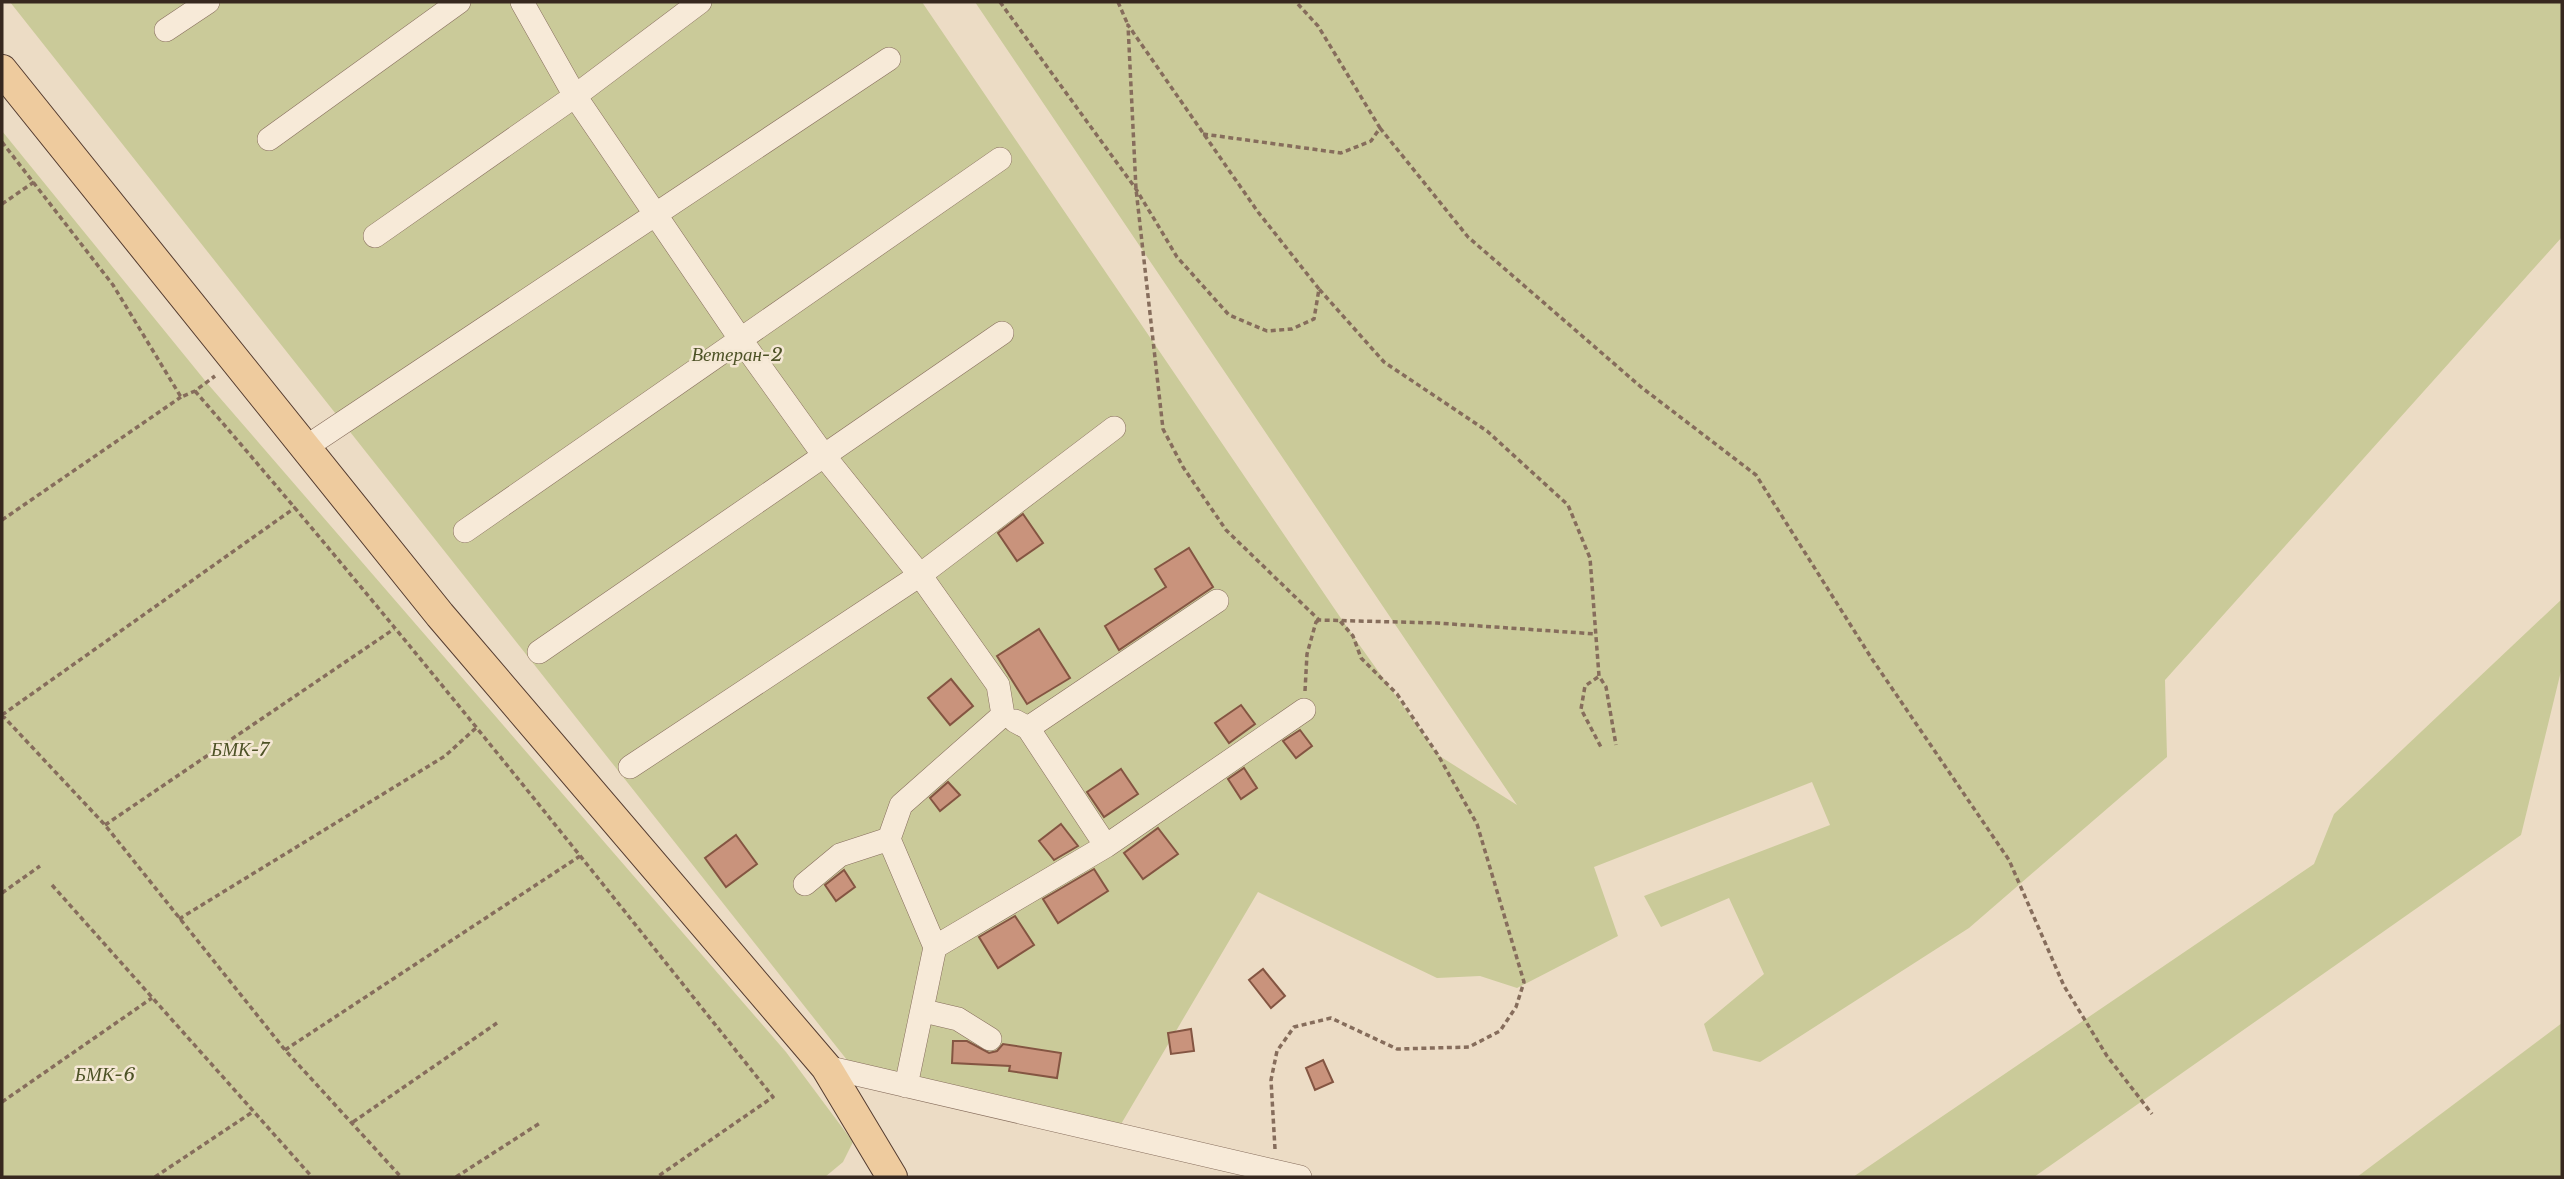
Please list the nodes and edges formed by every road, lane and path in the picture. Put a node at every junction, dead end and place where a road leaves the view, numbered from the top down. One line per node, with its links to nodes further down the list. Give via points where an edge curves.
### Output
1 (208, 2): 9 (lane)
2 (459, 2): 15 (lane)
3 (523, 2): 12 (lane)
4 (700, 2): 12 (lane)
5 (1000, 2): 19 (path)
6 (1118, 2): 8 (path)
7 (1296, 2): 13 (path, via 1318,26)
8 (1128, 25): 14 (path); 19 (path)
9 (166, 30)
10 (889, 59): 21 (lane)
11 (2, 70): 26 (main road)
12 (575, 96): 21 (lane); 22 (lane)
13 (1380, 128): 14 (path, via 1371,141 1341,153); 70 (path, via 1468,237 1641,387 1756,475 1871,659 2009,860 2064,986 2107,1056)
14 (1203, 134): 23 (path)
15 (269, 138)
16 (2, 142): 18 (path)
17 (1000, 159): 25 (lane)
18 (34, 182): 20 (path); 28 (path, via 113,285)
19 (1136, 189): 23 (path, via 1177,257 1228,315 1267,331 1292,329 1314,319); 37 (path, via 1163,429 1226,530)
20 (2, 204)
21 (656, 214): 25 (lane); 30 (lane)
22 (375, 236)
23 (1318, 289): 40 (path, via 1384,362 1487,431 1568,505 1590,558)
24 (1002, 333): 31 (lane)
25 (741, 340): 31 (lane); 34 (lane)
26 (236, 360): 27 (path); 30 (main road)
27 (195, 391): 28 (path); 32 (path)
28 (181, 397): 33 (path)
29 (1114, 428): 35 (lane)
30 (306, 447): 66 (main road, via 440,615)
31 (825, 457): 35 (lane); 41 (lane)
32 (296, 507): 39 (path); 44 (path)
33 (2, 520)
34 (465, 531)
35 (920, 575): 45 (lane, via 998,685); 50 (lane)
36 (1217, 601): 47 (lane)
37 (1319, 620): 38 (path); 43 (path, via 1307,654)
38 (1340, 621): 40 (path, via 1437,622); 73 (path, via 1353,636 1361,658 1397,694 1477,824 1524,982 1516,1007 1500,1031 1469,1047 1397,1049 1331,1018 1294,1027 1277,1051 1271,1080)
39 (394, 629): 46 (path); 51 (path)
40 (1596, 634): 42 (path)
41 (539, 652)
42 (1599, 676): 48 (path, via 1606,687); 49 (path, via 1585,686 1581,709)
43 (1304, 710): 53 (lane)
44 (2, 715): 51 (path)
45 (1003, 715): 47 (lane); 52 (lane, via 901,805)
46 (477, 727): 54 (path); 59 (path, via 445,756)
47 (1028, 728): 53 (lane)
48 (1616, 745)
49 (1602, 749)
50 (630, 767)
51 (105, 825): 59 (path)
52 (889, 839): 56 (lane, via 840,855); 60 (lane)
53 (1107, 846): 60 (lane)
54 (580, 856): 65 (path); 78 (path, via 773,1097)
55 (40, 866): 58 (path)
56 (805, 884)
57 (52, 885): 61 (path)
58 (2, 892)
59 (179, 919): 65 (path)
60 (935, 947): 62 (lane)
61 (152, 998): 68 (path); 69 (path)
62 (924, 1011): 64 (lane, via 958,1019); 67 (lane)
63 (497, 1023): 71 (path)
64 (990, 1039)
65 (285, 1050): 71 (path)
66 (826, 1067): 67 (lane); 79 (main road)
67 (906, 1086): 73 (lane)
68 (2, 1102)
69 (254, 1111): 74 (path); 75 (path)
70 (2152, 1114)
71 (354, 1122): 76 (path)
72 (540, 1123): 77 (path)
73 (1276, 1172): 80 (lane)
74 (155, 1177)
75 (312, 1177)
76 (401, 1177)
77 (456, 1177)
78 (657, 1177)
79 (892, 1177)
80 (1300, 1177)

